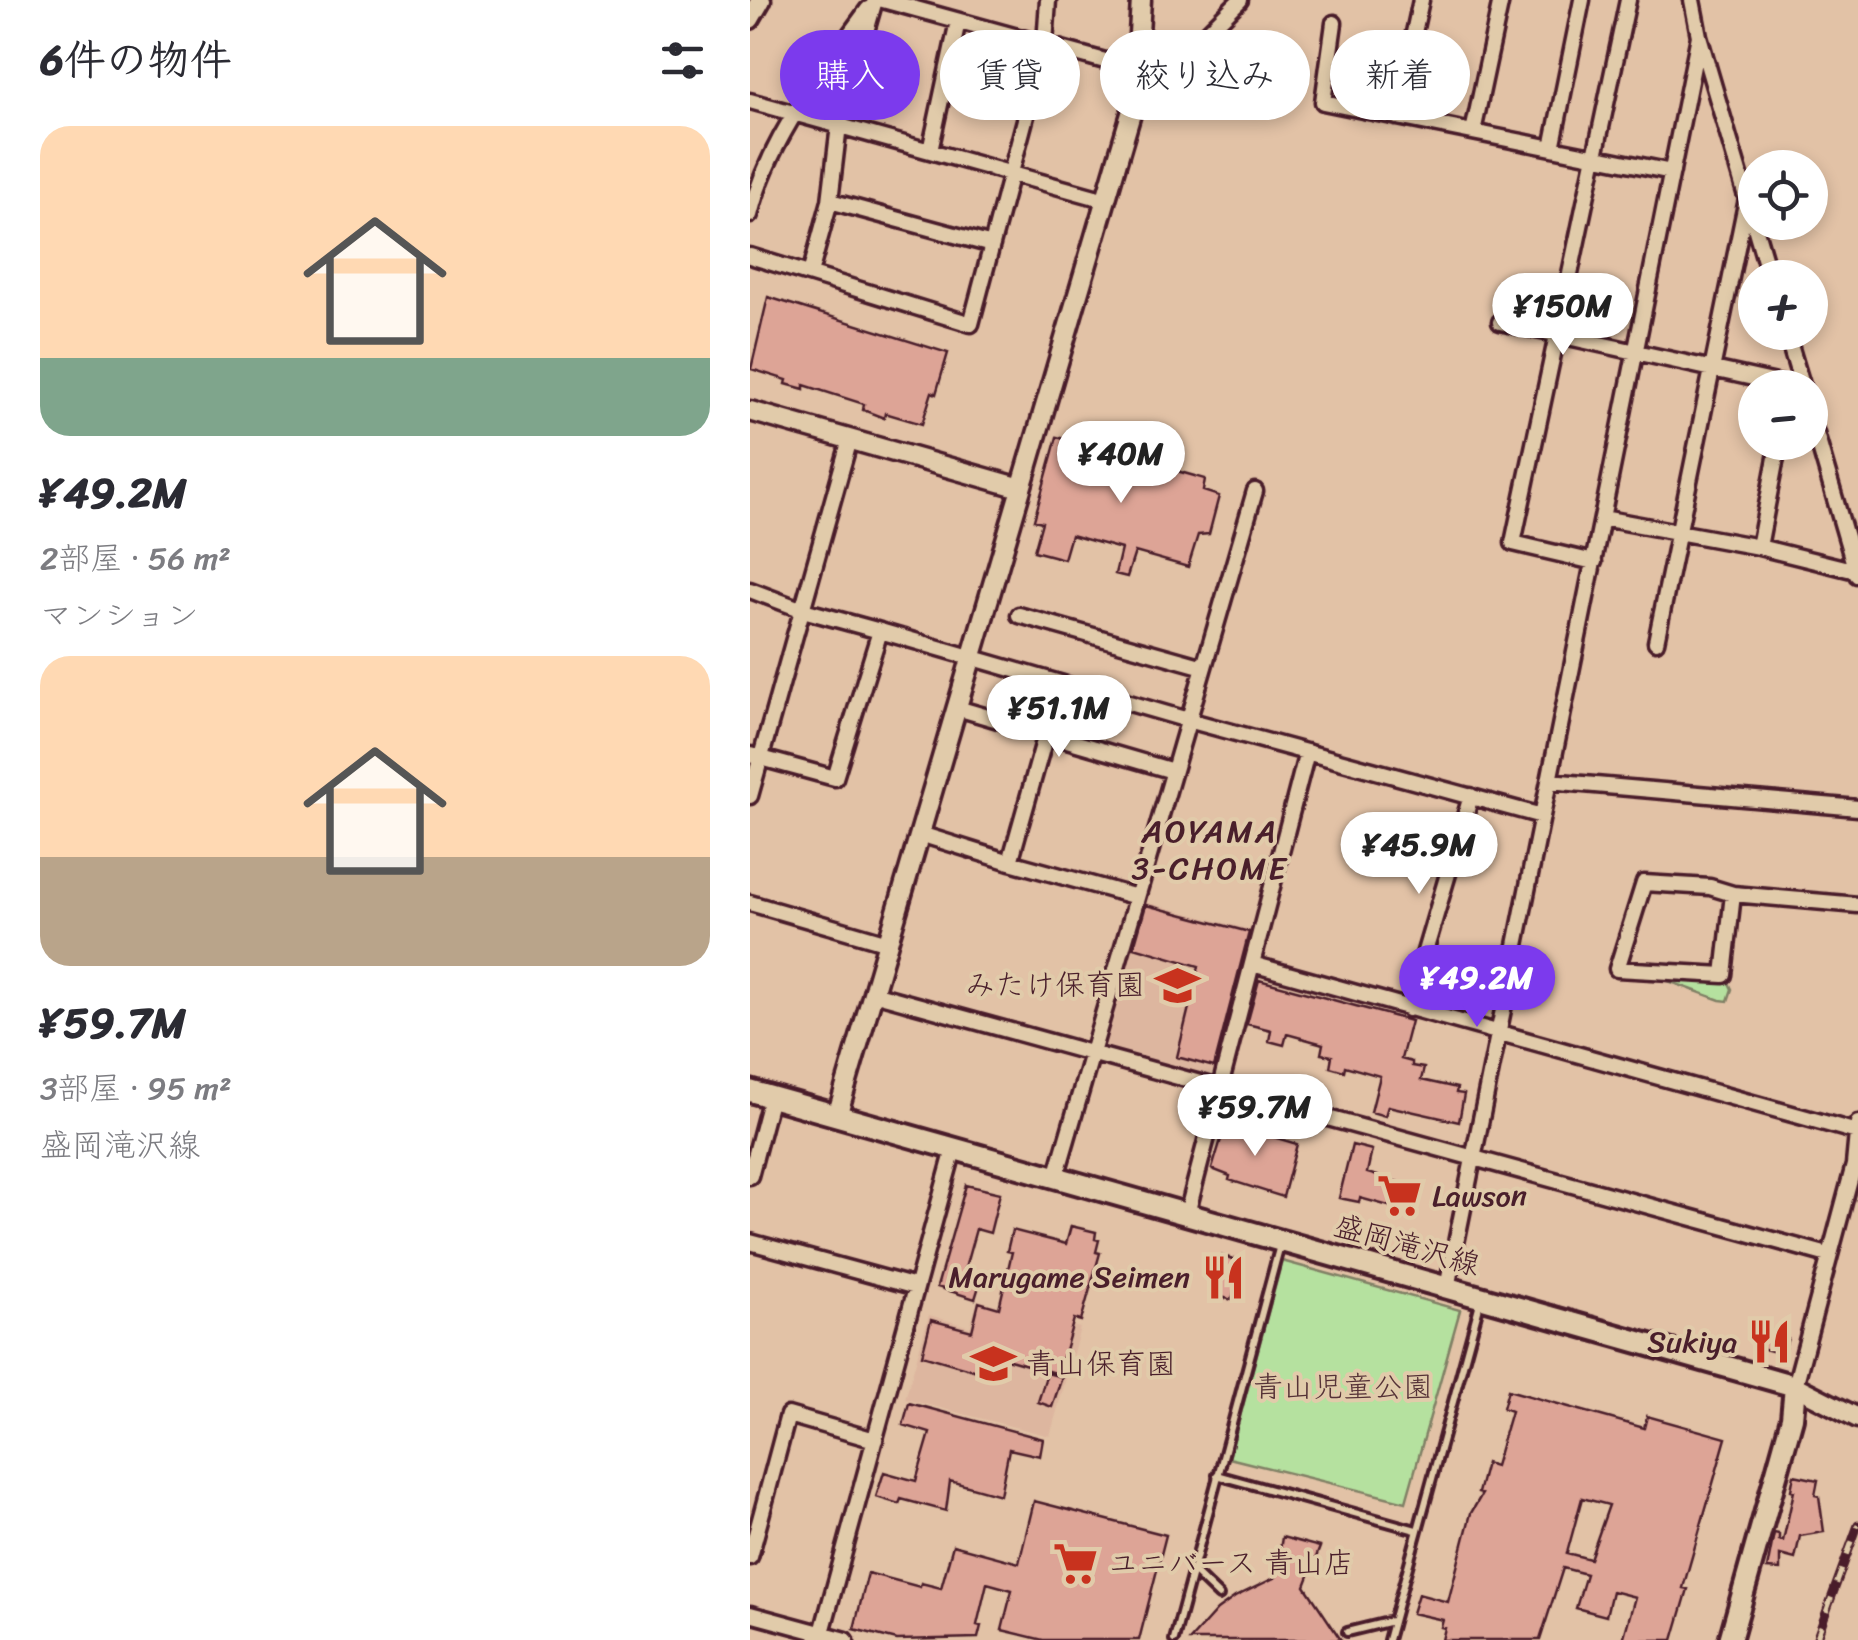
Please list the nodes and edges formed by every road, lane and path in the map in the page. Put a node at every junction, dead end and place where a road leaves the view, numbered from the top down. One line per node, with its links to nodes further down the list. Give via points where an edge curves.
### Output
1 (761, 0): 12 (street)
2 (874, 0): 15 (street); 32 (street)
3 (883, 0): 13 (street)
4 (1048, 0): 17 (street)
5 (1141, 0): 18 (street)
6 (1240, 0): 19 (street)
7 (1421, 0): 21 (street)
8 (1500, 0): 33 (street)
9 (1628, 0): 36 (street)
10 (1692, 0): 22 (street)
11 (1578, 1): 34 (street)
12 (750, 18)
13 (958, 20): 16 (street); 35 (street)
14 (1334, 23): 20 (street)
15 (853, 30)
16 (994, 30)
17 (1046, 30)
18 (1140, 30)
19 (1208, 30)
20 (1333, 30)
21 (1415, 30)
22 (1699, 36): 37 (street); 38 (street)
23 (1330, 52): 25 (street, via 1323,102)
24 (750, 100): 26 (street)
25 (1330, 103)
26 (780, 109)
27 (790, 120): 42 (street, via 759,179)
28 (818, 120): 32 (street)
29 (1025, 120): 39 (street)
30 (1129, 120): 40 (street)
31 (1415, 120): 33 (street)
32 (839, 126): 35 (street); 41 (street)
33 (1473, 132): 34 (street)
34 (1552, 148): 36 (street)
35 (930, 151): 39 (street)
36 (1593, 156): 38 (street); 48 (street)
37 (1738, 168)
38 (1672, 172): 49 (street)
39 (1011, 174): 40 (street); 44 (street)
40 (1106, 200): 56 (street)
41 (830, 201): 44 (street); 46 (street)
42 (750, 214)
43 (1739, 240): 50 (street)
44 (992, 245): 46 (street, via 971,324)
45 (750, 256): 46 (street)
46 (810, 274)
47 (1500, 322): 48 (street)
48 (1556, 334): 49 (street); 61 (street, via 1513,543)
49 (1636, 351): 50 (street); 58 (street)
50 (1712, 370): 51 (street); 59 (street)
51 (1738, 375)
52 (750, 411): 53 (street)
53 (850, 439): 56 (street); 64 (street)
54 (1776, 460): 60 (street)
55 (1824, 460): 62 (street)
56 (1021, 488): 68 (street)
57 (1254, 490): 69 (street)
58 (1602, 518): 59 (street); 61 (street)
59 (1678, 532): 60 (street); 67 (street)
60 (1759, 547): 62 (street)
61 (1594, 562): 76 (street)
62 (1857, 574)
63 (750, 590): 64 (street)
64 (803, 610): 66 (street); 74 (street)
65 (1020, 615): 69 (street)
66 (880, 631): 68 (street); 74 (street, via 835,778)
67 (1656, 642)
68 (971, 658): 70 (street); 71 (street)
69 (1204, 667): 71 (street)
70 (957, 708): 72 (street); 81 (street)
71 (1188, 720): 73 (street); 75 (street)
72 (1046, 734): 75 (street); 82 (street)
73 (1307, 752): 78 (street); 88 (street)
74 (756, 757): 77 (street)
75 (1174, 771): 84 (street)
76 (1550, 781): 79 (street); 80 (street)
77 (750, 796)
78 (1471, 796): 80 (street); 90 (street)
79 (1858, 808)
80 (1542, 816): 91 (street)
81 (920, 834): 82 (street); 87 (street)
82 (1010, 862): 84 (street)
83 (1733, 894): 83 (street, via 1724,975 1617,969 1644,883); 86 (street)
84 (1137, 897): 92 (street)
85 (750, 903): 87 (street)
86 (1858, 905)
87 (888, 943): 89 (street)
88 (1252, 964): 90 (street); 93 (street)
89 (873, 993): 92 (street); 96 (street)
90 (1408, 1009): 91 (street)
91 (1498, 1035): 98 (street); 100 (street)
92 (1091, 1054): 93 (street); 102 (street)
93 (1220, 1090): 100 (street); 103 (street)
94 (750, 1091): 95 (main road, 盛岡滝沢線)
95 (771, 1097): 96 (main road, 盛岡滝沢線); 101 (street)
96 (837, 1116): 99 (main road, 盛岡滝沢線)
97 (1858, 1122): 98 (street)
98 (1857, 1132): 106 (street)
99 (954, 1150): 102 (main road, 盛岡滝沢線); 107 (street)
100 (1475, 1154): 106 (street); 108 (street)
101 (750, 1176)
102 (1056, 1176): 103 (main road, 盛岡滝沢線)
103 (1187, 1214): 104 (main road, 盛岡滝沢線)
104 (1281, 1241): 108 (main road, 盛岡滝沢線); 113 (lane)
105 (750, 1242): 107 (street)
106 (1828, 1255): 110 (street)
107 (916, 1287): 112 (street)
108 (1447, 1288): 109 (main road, 盛岡滝沢線)
109 (1482, 1298): 110 (main road, 盛岡滝沢線); 114 (lane)
110 (1795, 1386): 111 (street); 125 (main road, via 1792,1418)
111 (1858, 1418)
112 (874, 1440): 115 (street, via 788,1415); 121 (street)
113 (1217, 1475): 114 (lane); 116 (lane)
114 (1416, 1530): 119 (lane)
115 (750, 1557)
116 (1192, 1570): 117 (lane); 123 (lane)
117 (1219, 1596)
118 (750, 1614): 121 (street)
119 (1392, 1622): 120 (lane); 124 (lane)
120 (1347, 1632)
121 (821, 1637): 122 (street)
122 (846, 1640)
123 (1174, 1640)
124 (1388, 1640)
125 (1730, 1640)

